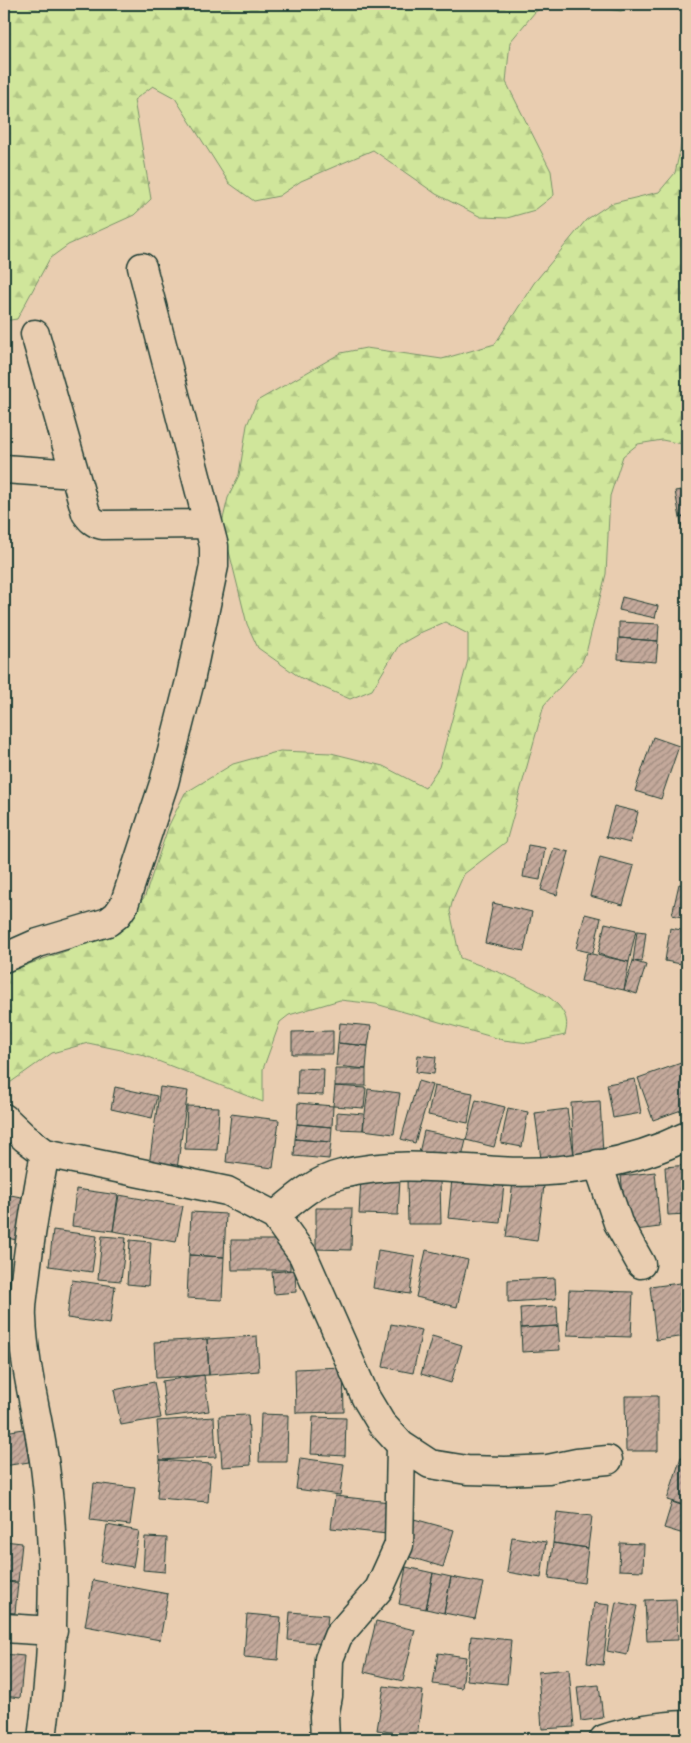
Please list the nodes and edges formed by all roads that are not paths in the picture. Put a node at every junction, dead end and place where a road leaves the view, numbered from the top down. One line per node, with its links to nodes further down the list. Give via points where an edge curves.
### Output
1 (142, 266): 5 (street)
2 (35, 334): 4 (street)
3 (4, 469): 4 (street)
4 (75, 474): 5 (street, via 86,513 95,523)
5 (208, 524): 6 (street, via 214,546 214,566 190,681 164,784 124,905 108,922 38,943)
6 (4, 958)
7 (4, 1118): 9 (street)
8 (687, 1136): 10 (street, via 639,1155)
9 (45, 1153): 11 (street, via 227,1191); 16 (street, via 29,1245 22,1317 29,1386 46,1474 54,1563)
10 (598, 1164): 11 (street, via 549,1171 375,1168 340,1174 307,1189); 12 (street, via 618,1223)
11 (275, 1216): 13 (street, via 303,1255 366,1398)
12 (641, 1264)
13 (401, 1445): 14 (street, via 430,1464 467,1470 548,1469); 19 (street, via 399,1545 378,1589 338,1636 328,1659)
14 (608, 1460)
15 (4, 1628): 16 (street)
16 (53, 1631): 18 (street)
17 (687, 1725): 20 (street, via 656,1726)
18 (42, 1739)
19 (325, 1739)
20 (604, 1739)

